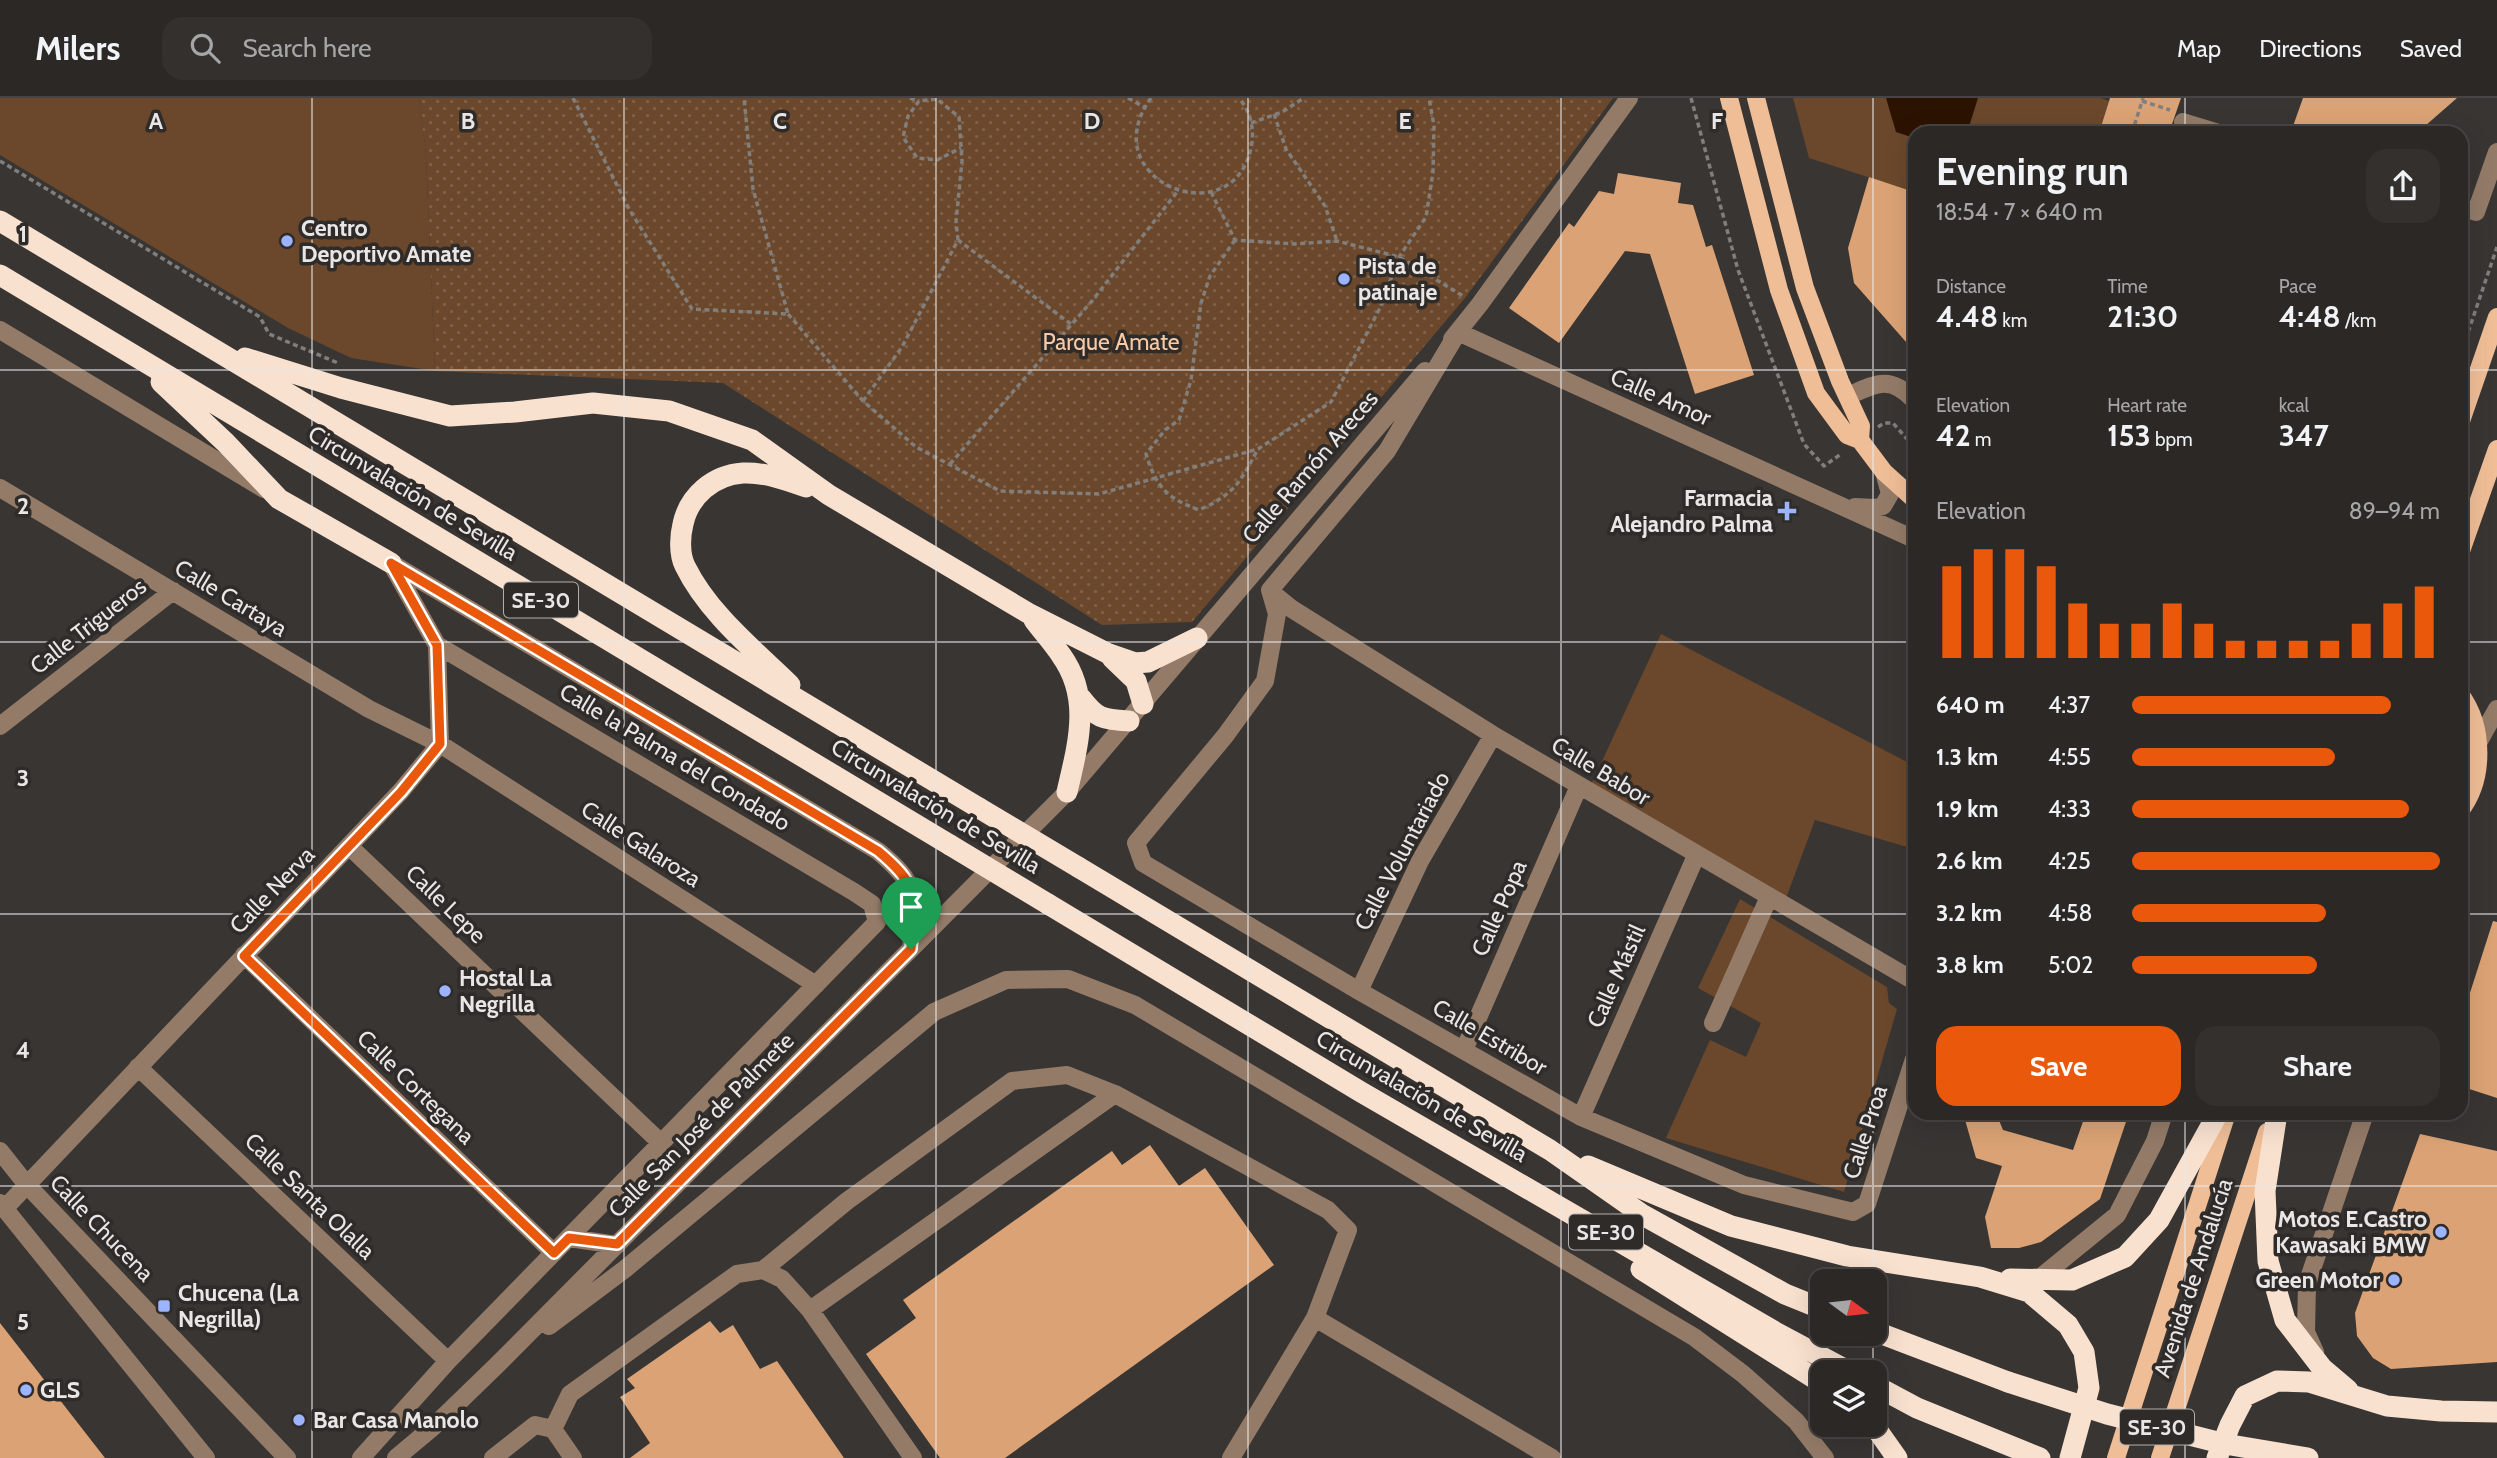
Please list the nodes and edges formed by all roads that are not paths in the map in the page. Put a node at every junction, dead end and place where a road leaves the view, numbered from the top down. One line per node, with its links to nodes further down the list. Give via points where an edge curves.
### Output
1 (1629, 98): 12 (street, Calle Ramón Areces)
2 (1729, 98): 18 (main road, via 1779,290 1816,393 1847,435)
3 (1756, 98): 16 (main road, via 1805,288)
4 (2179, 117): 5 (street)
5 (2202, 126)
6 (2497, 152): 7 (street, via 2476,212)
7 (2468, 210)
8 (0, 221): 13 (highway, Circunvalación de Sevilla / SE-30)
9 (0, 275): 14 (highway, Circunvalación de Sevilla / SE-30)
10 (2497, 317): 17 (main road)
11 (0, 330): 24 (street)
12 (1458, 332): 25 (street, Calle Amor); 29 (street, via 1387,451); 32 (street, Calle Ramón Areces)
13 (212, 348): 23 (highway, via 450,416 593,403 669,411 752,440); 39 (highway, Circunvalación de Sevilla / SE-30)
14 (133, 355): 24 (highway); 62 (highway, Circunvalación de Sevilla / SE-30, bridge)
15 (1908, 395): 16 (street, via 1895,384 1881,383)
16 (1848, 396): 18 (main road, via 1861,426)
17 (2468, 401)
18 (1860, 441): 20 (main road)
19 (2497, 449): 26 (main road)
20 (1884, 472): 22 (main road); 25 (street, Calle Amor, via 1891,494 1883,506)
21 (0, 488): 30 (street, Calle Cartaya)
22 (1908, 494)
23 (830, 495): 31 (highway); 39 (highway, via 780,478 743,473 700,490 686,509 680,535 683,563 720,617)
24 (279, 499): 28 (highway)
25 (1844, 506): 27 (street, Calle Amor)
26 (2468, 531)
27 (1908, 536)
28 (391, 563): 33 (street); 53 (street, via 878,851 902,871 915,897)
29 (1270, 590): 42 (street, Calle Babor, via 1292,609); 57 (street, Calle Estribor, via 1277,614 1265,681 1136,843 1143,863)
30 (173, 591): 41 (street, Calle Trigueros); 44 (street, Calle Cartaya, via 369,709)
31 (1028, 613): 34 (highway); 35 (highway, via 1063,657)
32 (1197, 639): 34 (highway, via 1149,663); 36 (street, Calle Ramón Areces)
33 (437, 645): 44 (street); 52 (street, Calle la Palma del Condado, via 854,892 872,904)
34 (1108, 654): 36 (highway, via 1136,681)
35 (1081, 698): 40 (highway, via 1092,713); 46 (highway, via 1080,735)
36 (1143, 704): 40 (street, Calle Ramón Areces)
37 (2468, 704): 43 (main road)
38 (2497, 709): 43 (street)
39 (817, 711): 72 (highway, Circunvalación de Sevilla / SE-30, bridge)
40 (1129, 721): 46 (street, Calle Ramón Areces)
41 (0, 726)
42 (1493, 735): 45 (street, Calle Babor); 57 (street, Calle Voluntariado, via 1420,861)
43 (2479, 741): 47 (main road, via 2476,780)
44 (440, 744): 48 (street, Calle Nerva); 56 (street, Calle Galaroza)
45 (1579, 786): 50 (street, Calle Babor); 59 (street, Calle Popa)
46 (1067, 792): 49 (street, Calle Ramón Areces)
47 (2468, 796)
48 (349, 846): 54 (street, Calle Nerva); 71 (street, Calle Lepe)
49 (1007, 852): 53 (street, Calle San José de Palmete)
50 (1696, 856): 51 (street, Calle Babor); 64 (street, Calle Mástil)
51 (1769, 897): 55 (street, Calle Babor); 58 (street)
52 (877, 922): 56 (street, Calle San José de Palmete)
53 (911, 949): 78 (street, Calle San José de Palmete)
54 (244, 956): 60 (street, Calle Nerva); 79 (street, Calle Cortegana)
55 (1908, 978)
56 (816, 985): 71 (street, Calle San José de Palmete)
57 (1359, 991): 59 (street, Calle Estribor)
58 (1713, 1023)
59 (1464, 1050): 64 (street, Calle Estribor)
60 (138, 1067): 74 (street, Calle Nerva); 88 (street, Calle Santa Olalla)
61 (1908, 1078): 76 (street, Calle Proa, via 1867,1204)
62 (1361, 1092): 87 (highway, Circunvalación de Sevilla / SE-30); 91 (highway)
63 (1115, 1094): 80 (street, via 1067,1075 1012,1081 847,1201); 84 (street); 85 (street, via 1328,1210 1348,1230)
64 (1581, 1117): 76 (street, Calle Estribor, via 1744,1185)
65 (2162, 1120): 82 (street, via 2117,1215)
66 (2214, 1120): 82 (highway, via 2159,1220 2125,1257 2072,1280)
67 (2225, 1120): 110 (main road, Avenida de Andalucía)
68 (2274, 1120): 111 (main road, Avenida de Andalucía)
69 (2275, 1120): 90 (highway, via 2265,1191 2268,1261 2285,1320)
70 (2363, 1120): 90 (street, via 2307,1284 2306,1332)
71 (661, 1143): 77 (street, Calle San José de Palmete)
72 (1550, 1150): 81 (highway, via 1731,1226 1847,1256); 83 (highway, Circunvalación de Sevilla / SE-30, via 1643,1215)
73 (0, 1151): 74 (street, Calle Chucena)
74 (27, 1185): 75 (street, Calle Nerva); 98 (street, Calle Chucena)
75 (2, 1206): 97 (street)
76 (1853, 1212)
77 (569, 1238): 78 (street); 79 (street, Calle San José de Palmete)
78 (617, 1244): 89 (street, Calle San José de Palmete)
79 (554, 1253): 88 (street, Calle San José de Palmete)
80 (763, 1270): 84 (street, via 782,1279); 95 (street, via 737,1274 570,1394)
81 (1980, 1278): 82 (highway); 109 (highway, via 2029,1292 2068,1325 2084,1352 2089,1388)
82 (2036, 1281)
83 (1810, 1304)
84 (810, 1310): 103 (street)
85 (1315, 1318): 104 (street); 105 (street)
86 (1887, 1336): 113 (highway, SE-30, bridge, via 2107,1414)
87 (1828, 1360)
88 (448, 1362): 99 (street, Calle San José de Palmete)
89 (496, 1366): 100 (street, Calle San José de Palmete); 106 (street, via 625,1269 934,1012 1006,980 1068,979 1135,1005 1694,1338 1796,1421)
90 (2322, 1368): 93 (highway)
91 (1810, 1375)
92 (1887, 1392): 108 (highway)
93 (2354, 1396): 94 (highway, via 2387,1406); 112 (highway, via 2309,1382 2277,1381 2245,1396)
94 (2497, 1412)
95 (553, 1429): 101 (street, via 535,1425); 102 (street)
96 (1882, 1437): 107 (highway)
97 (206, 1458)
98 (287, 1458)
99 (361, 1458)
100 (396, 1458)
101 (493, 1458)
102 (573, 1458)
103 (914, 1458)
104 (1231, 1458)
105 (1552, 1458)
106 (1825, 1458)
107 (1897, 1458)
108 (2040, 1458)
109 (2070, 1458)
110 (2116, 1458)
111 (2160, 1458)
112 (2217, 1458)
113 (2308, 1458)

